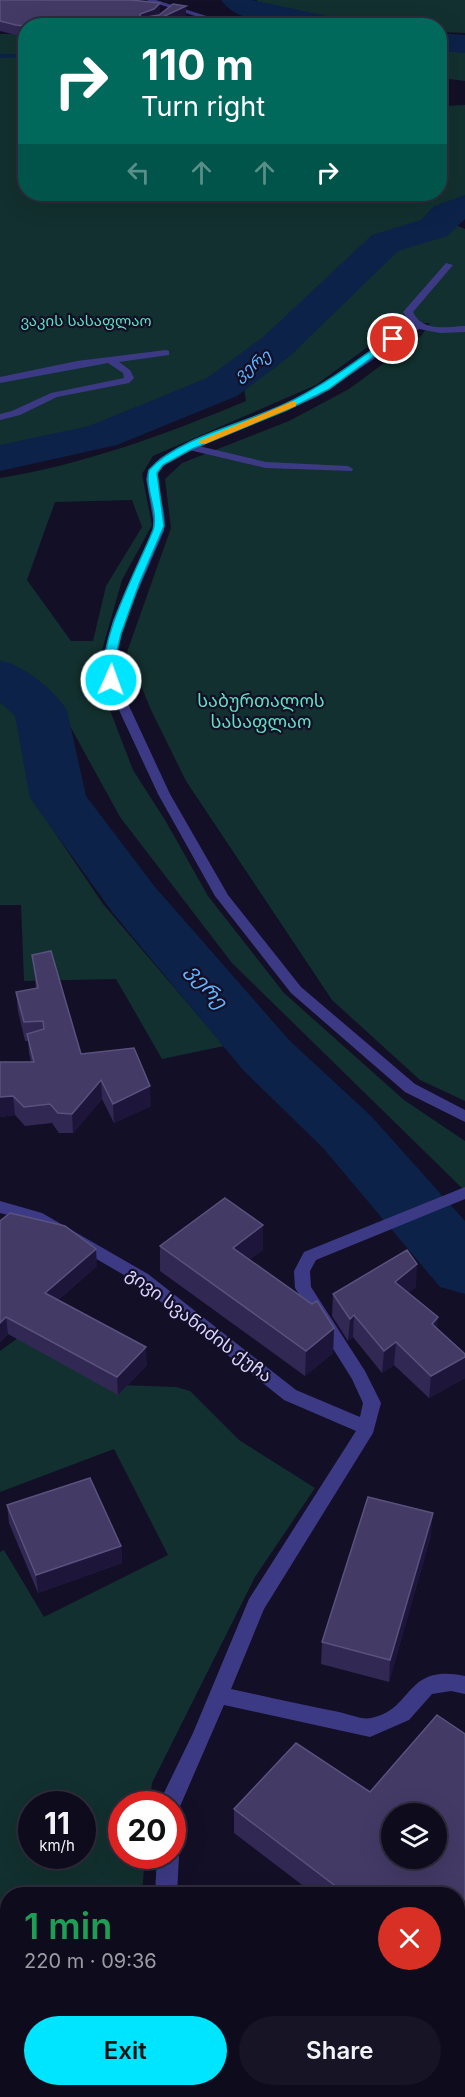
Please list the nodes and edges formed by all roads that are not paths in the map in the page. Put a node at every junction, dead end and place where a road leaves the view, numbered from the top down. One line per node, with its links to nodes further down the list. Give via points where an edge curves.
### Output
1 (149, 0): 2 (street)
2 (173, 8): 3 (street); 4 (street)
3 (165, 15)
4 (207, 18)
5 (449, 266): 6 (street, via 408,312)
6 (417, 326): 7 (street); 12 (street, via 326,387)
7 (465, 329)
8 (166, 353): 9 (street)
9 (110, 360): 10 (street); 11 (street, via 127,372 126,381 54,395)
10 (0, 380)
11 (0, 417)
12 (189, 447): 13 (street, via 266,465); 14 (street, via 152,472 159,526 115,634 108,664 111,680 164,794 222,896 296,990 410,1088)
13 (348, 469)
14 (465, 1117)
15 (465, 1193): 17 (street, via 310,1256 302,1271 303,1288 372,1403)
16 (0, 1207): 17 (street, გივი სვანიძის ქუჩა, via 36,1217 142,1278 290,1395)
17 (367, 1428): 19 (street, via 256,1605)
18 (465, 1685): 19 (street, via 451,1682 426,1686 402,1714 370,1728)
19 (218, 1695): 20 (street)
20 (175, 1791)
21 (167, 1869): 22 (street)
22 (166, 1887)

